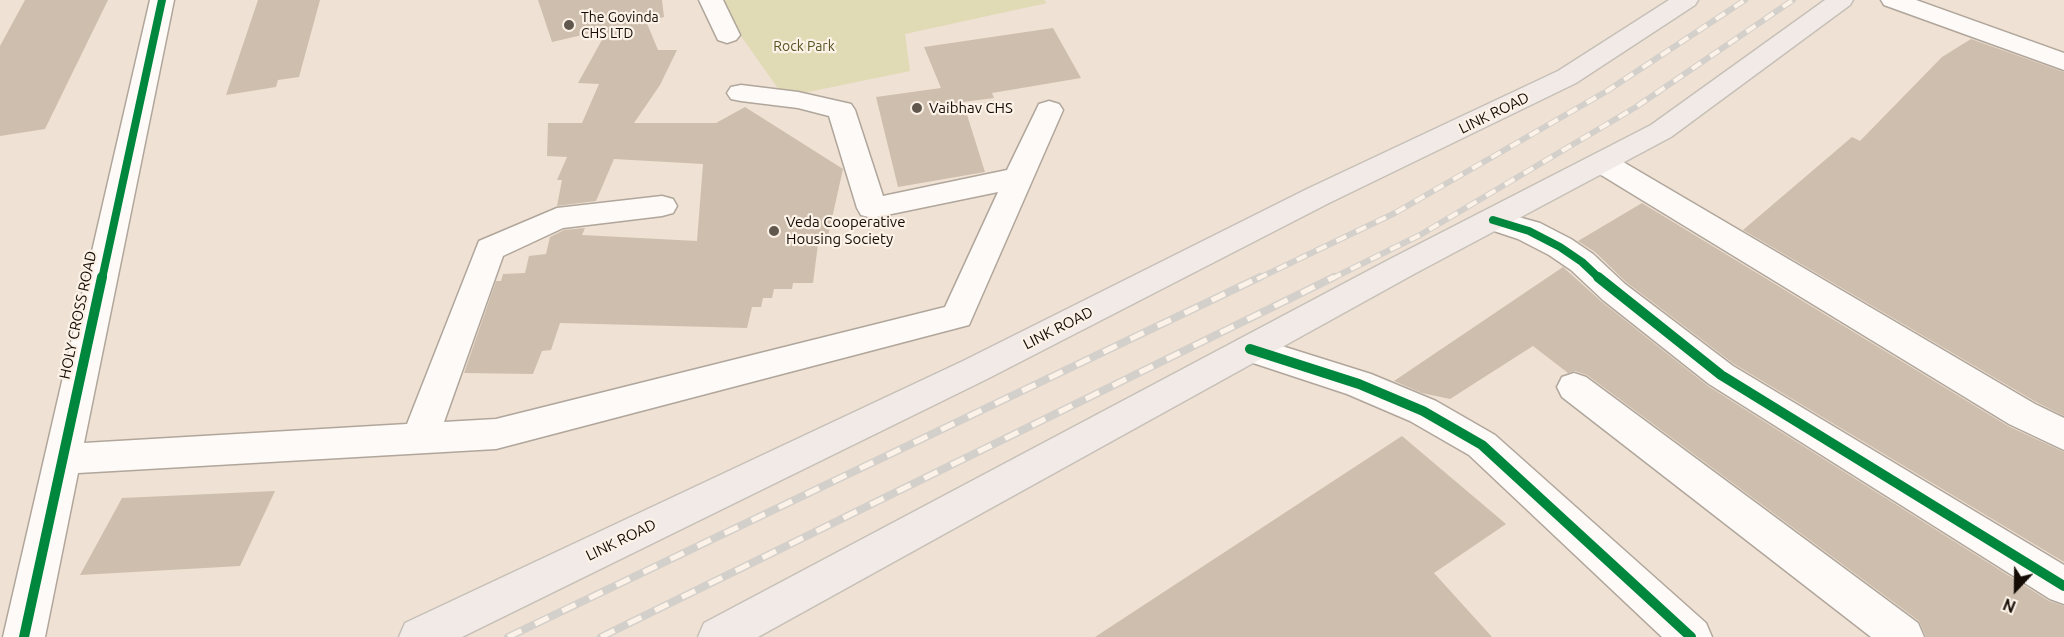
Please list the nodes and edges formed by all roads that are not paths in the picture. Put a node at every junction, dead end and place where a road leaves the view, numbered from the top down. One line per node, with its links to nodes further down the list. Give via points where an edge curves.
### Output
1 (162, 0): 18 (street, HOLY CROSS ROAD)
2 (711, 0): 6 (street)
3 (1686, 0): 21 (main road, LINK ROAD, via 1567,77 1318,196 975,370)
4 (1841, 0): 10 (main road, via 1661,131)
5 (1893, 0): 7 (street)
6 (727, 35)
7 (2064, 62)
8 (741, 93): 11 (street, via 841,110 872,208)
9 (1049, 110): 11 (street)
10 (1603, 163): 13 (main road); 16 (street, via 2022,414)
11 (1018, 178): 17 (street, via 957,316 496,434)
12 (662, 206): 17 (street, via 557,218 490,249)
13 (1493, 220): 14 (main road); 19 (street, via 1529,231 1560,247 1721,375)
14 (1250, 349): 22 (main road); 23 (street, via 1359,384 1423,411 1482,445)
15 (1574, 387): 24 (street)
16 (2064, 435)
17 (420, 438): 18 (street)
18 (63, 459): 20 (street, HOLY CROSS ROAD)
19 (2064, 586)
20 (24, 637)
21 (420, 637)
22 (719, 637)
23 (1691, 637)
24 (1903, 637)

